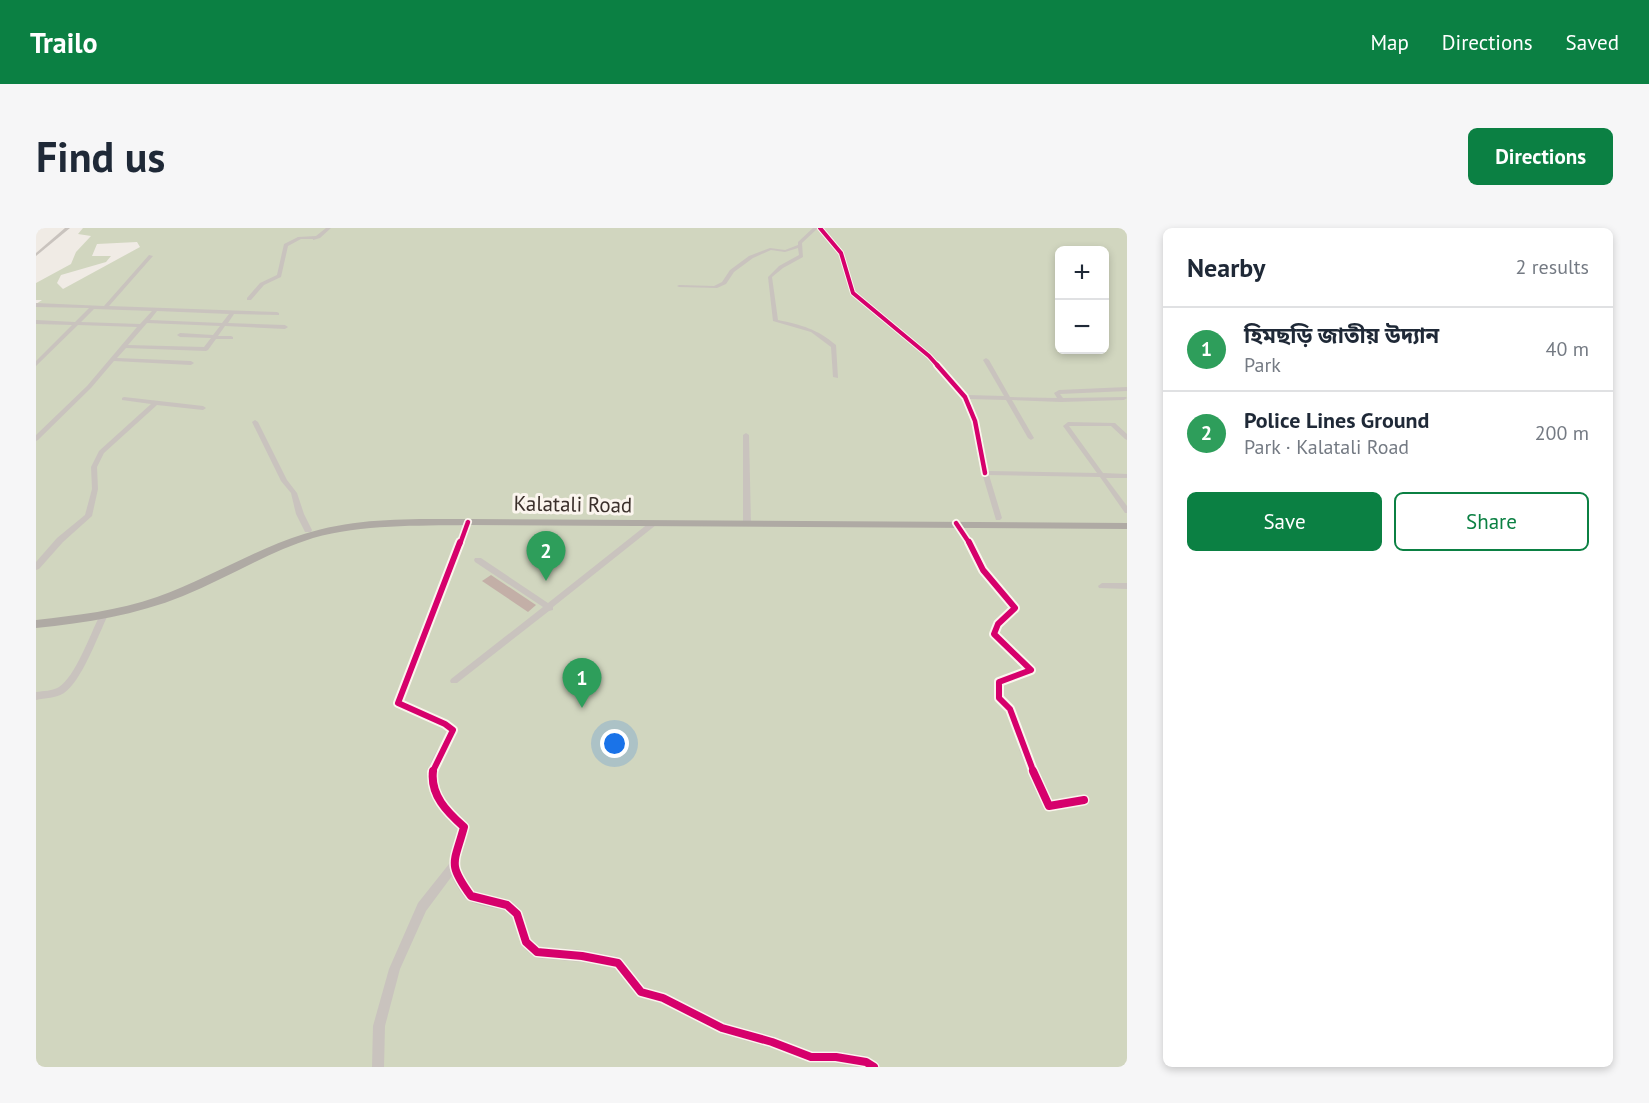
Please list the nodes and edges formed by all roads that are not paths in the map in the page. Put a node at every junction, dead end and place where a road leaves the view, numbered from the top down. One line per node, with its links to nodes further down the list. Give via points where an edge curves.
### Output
1 (40, 228): 6 (street)
2 (68, 228): 10 (street)
3 (329, 228): 7 (street)
4 (816, 228): 9 (street, via 803,238)
5 (822, 230): 35 (street, via 841,253 853,293 929,356)
6 (36, 231)
7 (318, 237): 8 (street); 13 (street, via 300,237 286,244 279,276 262,284)
8 (313, 242)
9 (800, 246): 12 (street, via 785,251 770,249 751,257 715,287); 33 (street, via 801,256 770,277 776,321 812,330 834,346)
10 (36, 255)
11 (151, 255): 16 (street)
12 (679, 286)
13 (249, 299)
14 (36, 305): 15 (street)
15 (92, 308): 16 (street); 22 (street)
16 (105, 308): 17 (street)
17 (156, 309): 18 (street); 21 (street)
18 (233, 312): 19 (street); 23 (street)
19 (277, 314)
20 (36, 322): 22 (street)
21 (143, 323): 22 (street); 23 (street); 28 (street)
22 (75, 324): 32 (street)
23 (224, 324): 24 (street); 26 (street)
24 (285, 327)
25 (180, 335): 26 (street)
26 (215, 337): 27 (street); 28 (street, via 206,349)
27 (231, 338)
28 (124, 346): 29 (street)
29 (112, 359): 31 (street); 46 (street, via 75,403)
30 (986, 360): 38 (street)
31 (191, 363)
32 (36, 364)
33 (836, 376)
34 (1127, 389): 39 (street, via 1059,392)
35 (965, 397): 38 (street); 47 (street, via 975,421)
36 (1124, 398): 39 (street)
37 (124, 399): 40 (street)
38 (1007, 399): 39 (street); 44 (street)
39 (1061, 400)
40 (155, 403): 41 (street); 61 (street, via 101,452 94,467 88,516)
41 (203, 408)
42 (255, 422): 59 (street, via 294,493)
43 (746, 435): 54 (street)
44 (1031, 438)
45 (1127, 438): 48 (street, via 1113,424 1067,425)
46 (36, 439)
47 (985, 473): 48 (street); 51 (street)
48 (1103, 476): 49 (street); 50 (street)
49 (1127, 476)
50 (1127, 511)
51 (998, 518): 52 (highway, Kalatali Road); 54 (highway, Kalatali Road)
52 (1127, 520)
53 (631, 521): 54 (highway, Kalatali Road); 55 (highway, Kalatali Road); 57 (highway, Kalatali Road); 59 (highway, Kalatali Road, via 375,517)
54 (747, 521): 56 (highway, Kalatali Road); 57 (highway, Kalatali Road)
55 (468, 522): 66 (highway, Kalatali Road, via 368,524 311,536 280,546 178,593); 71 (street, via 398,704 453,730 431,778 435,795 464,827)
56 (956, 523): 58 (highway, Kalatali Road); 70 (street, via 983,570 1015,608 998,624 994,634 1031,670 999,682 999,698 1017,724 1049,806)
57 (652, 525): 64 (street)
58 (1127, 526)
59 (308, 530): 65 (highway, Kalatali Road, via 147,598 110,608)
60 (477, 560): 64 (street)
61 (36, 567)
62 (1102, 586): 63 (street)
63 (1127, 586)
64 (550, 608): 68 (street)
65 (36, 617)
66 (103, 617): 67 (highway, Kalatali Road); 69 (street, via 85,657 65,687)
67 (36, 624)
68 (454, 681)
69 (36, 696)
70 (1084, 800)
71 (453, 866): 72 (street, via 422,906 395,969 379,1026); 73 (street, via 471,896 507,904 517,914 526,942 537,952 618,963 641,993 663,998 722,1028 811,1057 836,1057 866,1062)
72 (378, 1067)
73 (873, 1067)

